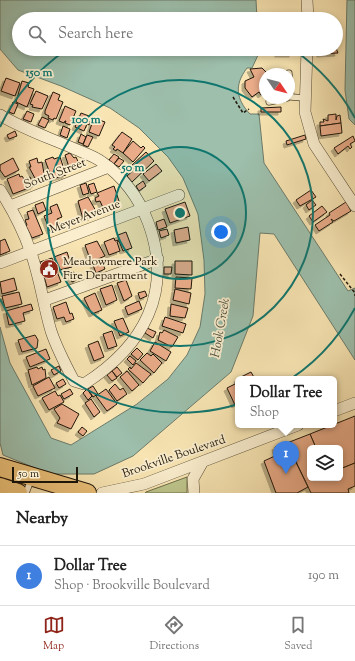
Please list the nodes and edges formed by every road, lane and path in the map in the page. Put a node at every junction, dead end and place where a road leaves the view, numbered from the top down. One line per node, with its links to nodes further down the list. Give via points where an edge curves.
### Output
1 (307, 0): 2 (street)
2 (308, 12)
3 (307, 56): 6 (street)
4 (233, 97): 7 (path, via 243,113)
5 (295, 98): 6 (lane)
6 (305, 98): 13 (street, via 305,112 314,144)
7 (249, 109)
8 (0, 115): 9 (street)
9 (109, 167): 12 (street, South Street); 14 (street, via 132,191)
10 (0, 190): 12 (street)
11 (179, 195): 14 (street, Meyer Avenue)
12 (10, 206): 15 (street)
13 (355, 206)
14 (143, 209): 15 (street, Meyer Avenue); 16 (street, via 152,232)
15 (31, 251): 17 (street, Meyer Avenue); 20 (street)
16 (158, 259): 20 (street); 20 (street, via 156,290 137,335 114,363 84,384 74,381 60,355 51,330)
17 (0, 263)
18 (340, 274): 19 (path)
19 (355, 295)
20 (45, 300)
21 (355, 403): 22 (street)
22 (337, 410)
23 (290, 428): 24 (street, Brookville Boulevard)
24 (202, 463): 30 (street, Brookville Boulevard, via 144,484); 31 (street, via 193,479)
25 (0, 467): 26 (highway)
26 (29, 485): 29 (highway)
27 (0, 487): 28 (highway)
28 (18, 493)
29 (87, 493)
30 (102, 493)
31 (194, 493)

